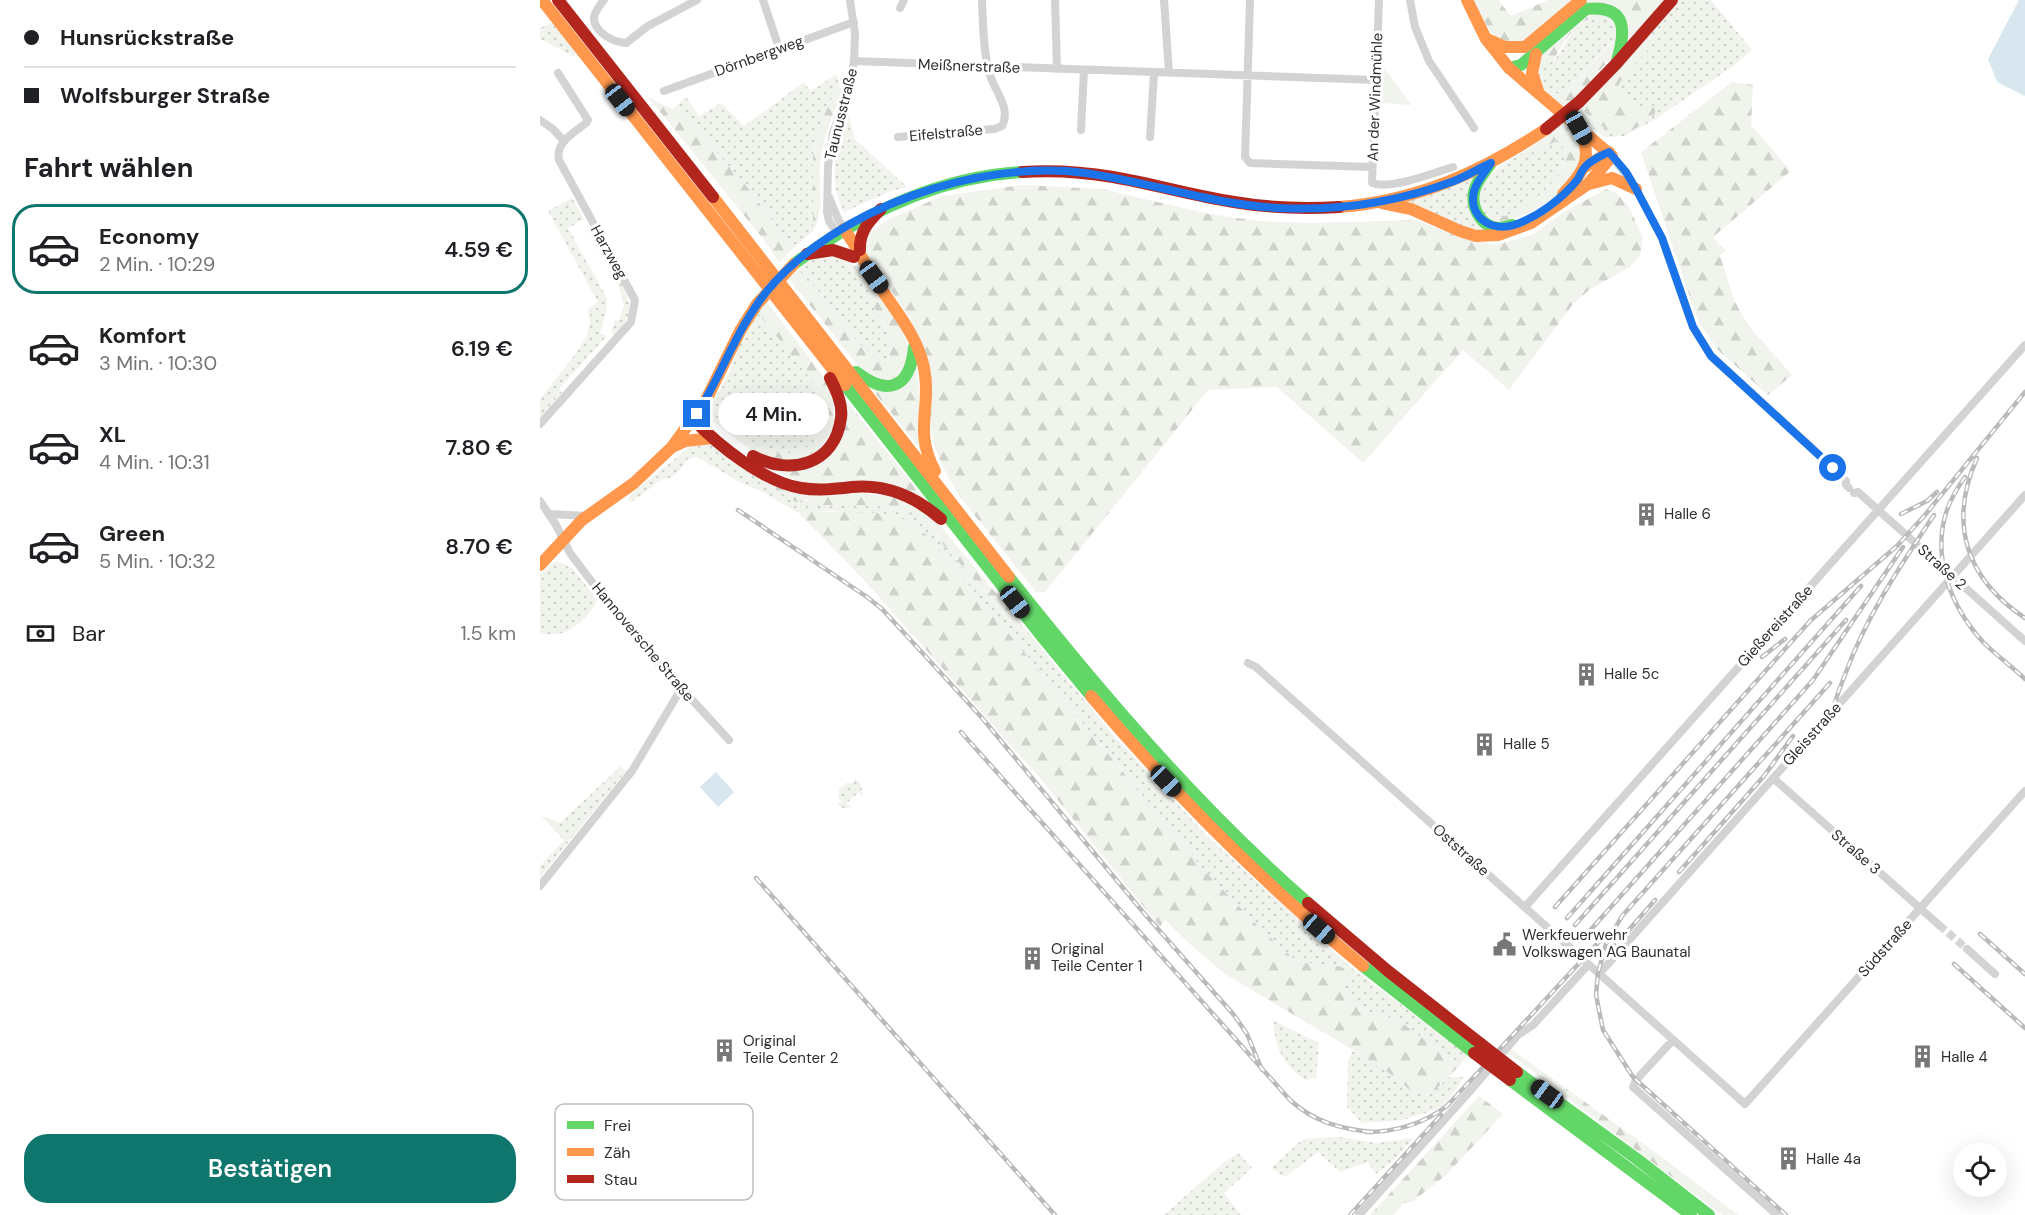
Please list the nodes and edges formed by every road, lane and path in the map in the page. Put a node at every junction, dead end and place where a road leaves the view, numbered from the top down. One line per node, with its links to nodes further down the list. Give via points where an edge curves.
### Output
1 (542, 0): 54 (main road)
2 (558, 0): 55 (main road)
3 (604, 0): 4 (street, via 596,13 596,24 610,39 626,43 648,26)
4 (697, 0)
5 (763, 0): 18 (street)
6 (850, 0): 16 (street, Taunusstraße)
7 (1055, 0): 24 (street)
8 (1164, 0): 28 (street)
9 (1250, 0): 29 (street)
10 (1378, 0): 30 (street, An der Windmühle)
11 (1410, 0): 34 (street, via 1429,61)
12 (1467, 0): 17 (main road)
13 (1581, 0): 19 (main road)
14 (1672, 0): 21 (main road)
15 (980, 2): 22 (street)
16 (854, 22): 18 (street, Dörnbergweg); 20 (street, Taunusstraße)
17 (1486, 39): 19 (main road, via 1505,47); 23 (main road)
18 (779, 48): 31 (street, Dörnbergweg)
19 (1531, 50): 21 (main road, via 1586,9 1599,6 1620,18 1624,33); 23 (main road, via 1517,54); 32 (main road, via 1532,75)
20 (854, 61): 22 (street, Meißnerstraße); 49 (street, Taunusstraße, via 836,121 828,166 828,216)
21 (1616, 64): 41 (main road, bridge, via 1546,129)
22 (988, 66): 24 (street, Meißnerstraße); 38 (street, Eifelstraße, via 1003,107 1002,126)
23 (1509, 68): 32 (main road)
24 (1058, 69): 25 (street, Meißnerstraße)
25 (1084, 70): 27 (street, Meißnerstraße); 36 (street)
26 (558, 73): 39 (street, via 588,120)
27 (1154, 73): 28 (street, Meißnerstraße); 37 (street)
28 (1169, 74): 29 (street, Meißnerstraße)
29 (1248, 76): 30 (street, Meißnerstraße); 43 (street, via 1246,161)
30 (1376, 80): 43 (street, An der Windmühle)
31 (664, 92)
32 (1542, 98): 35 (main road)
33 (540, 120): 39 (street)
34 (1474, 128)
35 (1579, 128): 40 (main road); 44 (main road, via 1587,145)
36 (1082, 130)
37 (1150, 136)
38 (898, 137)
39 (564, 141): 57 (street, Harzweg, via 559,160 635,300 634,312 631,322)
40 (1611, 154): 44 (main road); 45 (main road); 46 (street, Straße 2)
41 (1491, 163): 44 (main road, via 1478,181 1474,203 1487,224 1499,228 1514,225 1558,199); 47 (main road, via 1455,180)
42 (1453, 166): 43 (street, An der Windmühle, via 1376,185 1372,183)
43 (1372, 167)
44 (1585, 167)
45 (1588, 184): 46 (main road, via 1612,178); 47 (main road, via 1531,223 1498,235 1476,236 1411,209)
46 (1636, 189): 63 (street, Straße 2, via 1662,238 1693,327 1711,356)
47 (1378, 201): 48 (main road, via 1328,208 1278,208 1083,173 1046,171 1000,173 937,186)
48 (881, 209): 49 (main road); 51 (main road, via 860,233)
49 (841, 231): 50 (main road); 51 (main road)
50 (807, 254): 51 (main road, via 833,250); 56 (main road, bridge, via 757,304)
51 (857, 254): 52 (main road, via 898,311)
52 (912, 339): 55 (main road, via 911,371 892,387 872,384); 60 (main road, via 924,368 923,438)
53 (2025, 345): 63 (street, Gießereistraße)
54 (817, 351): 56 (main road, via 837,393 841,418 832,443 810,462 789,468 762,462); 67 (main road)
55 (836, 355): 60 (main road)
56 (695, 417): 58 (main road); 59 (main road)
57 (540, 424)
58 (713, 438): 59 (main road, via 685,441); 67 (main road, via 786,485 824,490 876,487 905,494 933,511)
59 (672, 447): 65 (main road, via 634,483)
60 (943, 492): 85 (main road, via 1170,769 1311,907)
61 (2025, 495): 69 (street, Gleisstraße)
62 (540, 501): 64 (street, Hannoversche Straße)
63 (1879, 510): 69 (street, Straße 2); 77 (street, Gießereistraße)
64 (549, 514): 65 (street); 66 (street, Hannoversche Straße)
65 (588, 516): 66 (main road)
66 (563, 540): 68 (main road); 72 (street, Hannoversche Straße, via 607,602)
67 (975, 551): 85 (main road, via 1104,712 1227,844 1366,969)
68 (540, 565)
69 (1952, 576): 70 (street, Straße 2); 74 (street, Gleisstraße)
70 (2025, 641)
71 (1248, 663): 77 (street, Oststraße)
72 (681, 688): 73 (street, Hannoversche Straße); 76 (street, via 632,771)
73 (729, 740)
74 (1773, 778): 78 (street, Straße 3); 82 (street, Gleisstraße)
75 (2025, 791): 78 (street, Südstraße)
76 (540, 886)
77 (1525, 907): 81 (street, Oststraße)
78 (1920, 908): 79 (street, Straße 3); 87 (street, Südstraße)
79 (1939, 925)
80 (1966, 949): 83 (street)
81 (1588, 964): 82 (street, Oststraße); 88 (street, via 1533,1025 1518,1035)
82 (1599, 974): 84 (street, Oststraße)
83 (1995, 974)
84 (1672, 1040): 87 (street, Oststraße); 91 (street, via 1633,1087)
85 (1477, 1048): 86 (main road, bridge)
86 (1514, 1076): 89 (main road); 90 (main road, via 1637,1159)
87 (1745, 1104)
88 (1359, 1215)
89 (1691, 1215)
90 (1709, 1215)
91 (1778, 1215)

